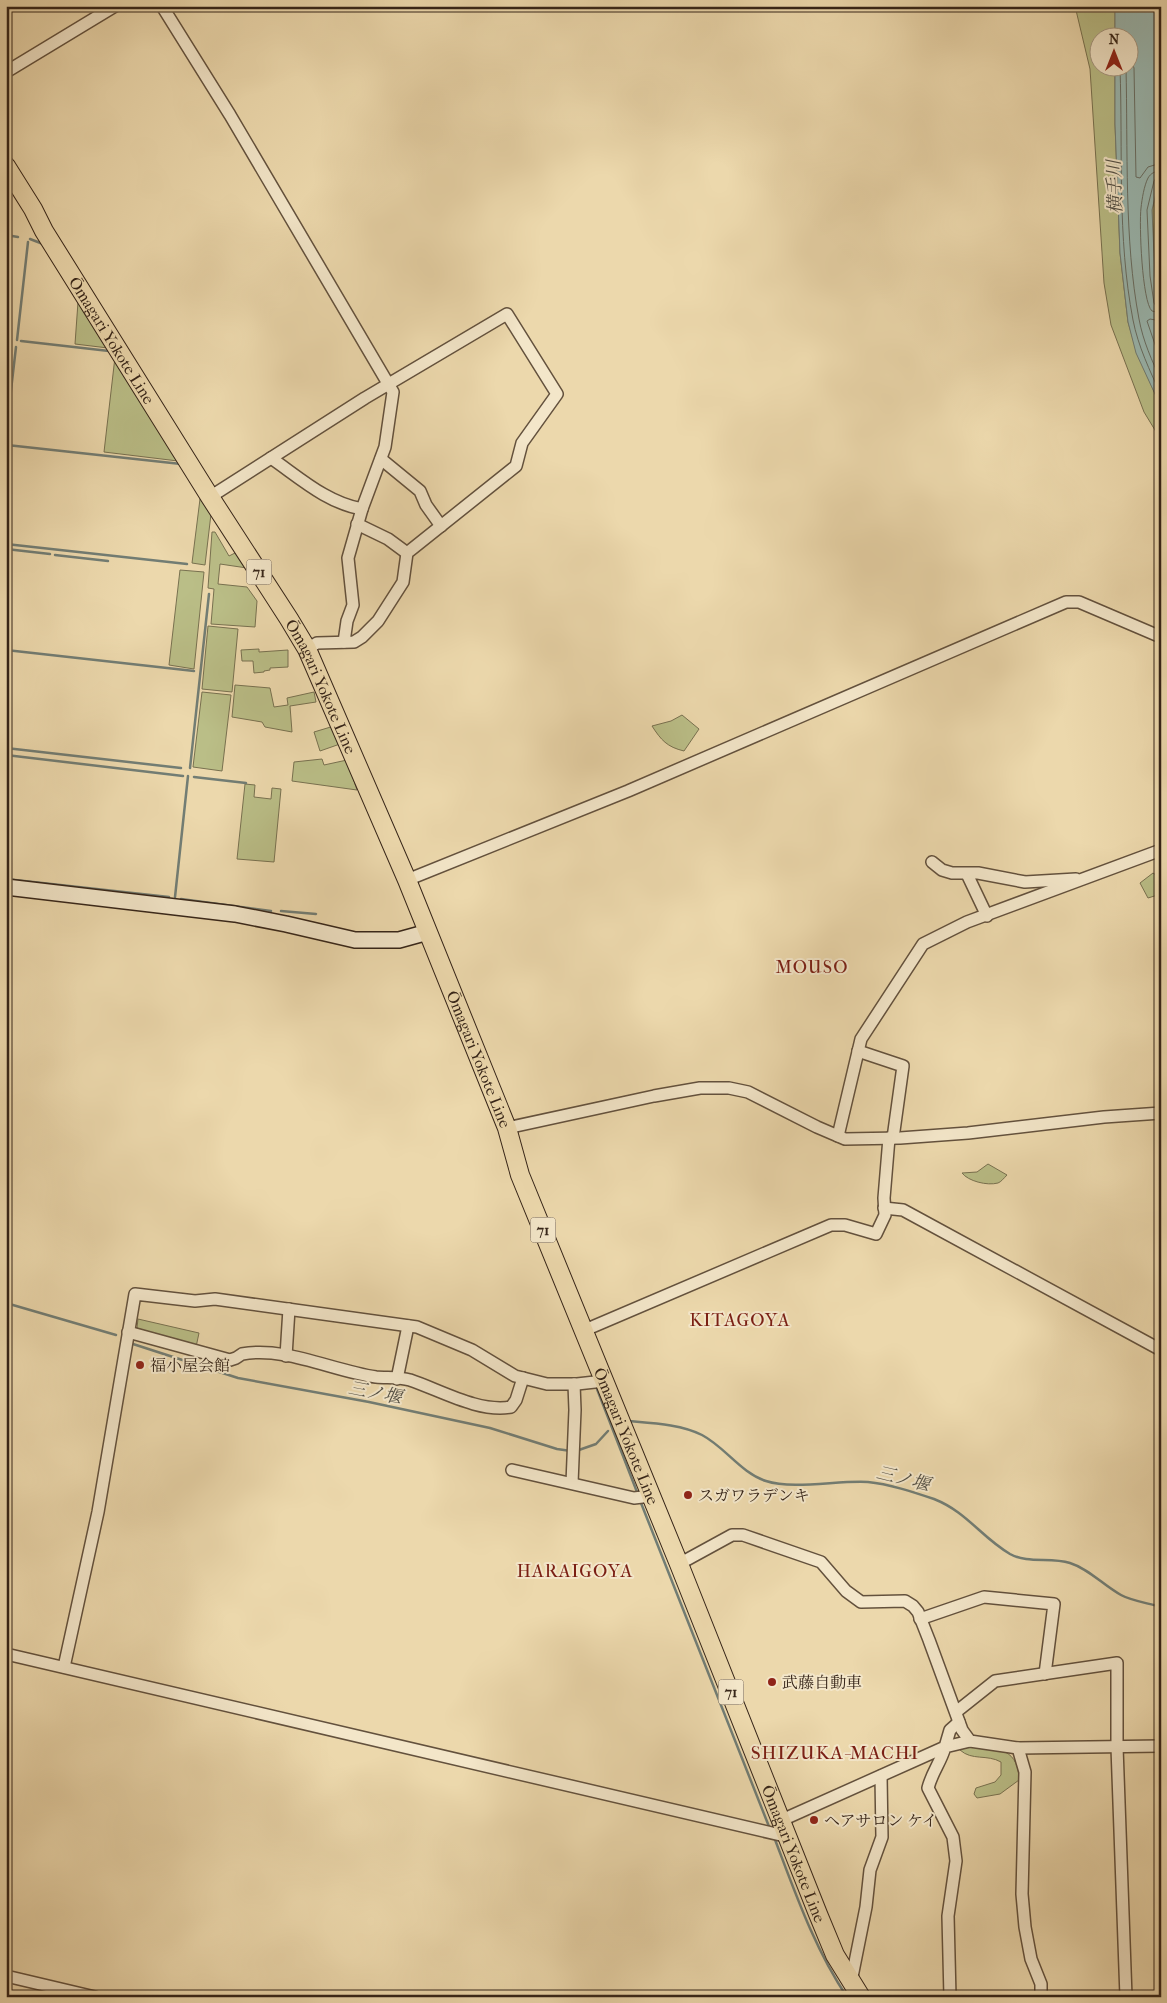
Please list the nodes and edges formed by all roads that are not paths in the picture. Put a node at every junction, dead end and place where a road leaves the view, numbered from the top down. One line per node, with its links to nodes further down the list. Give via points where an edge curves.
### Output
1 (115, 6): 3 (street)
2 (162, 6): 5 (street)
3 (6, 72)
4 (6, 166): 8 (main road, Ōmagari Yokote Line / 71)
5 (389, 384): 6 (street); 7 (street, via 393,392 390,422); 11 (street, via 507,314 557,394 522,443 516,466)
6 (271, 458): 8 (street); 9 (street, via 328,498)
7 (381, 459): 9 (street); 11 (street, via 420,491)
8 (210, 497): 15 (main road, Ōmagari Yokote Line / 71)
9 (362, 509): 10 (street)
10 (357, 524): 12 (street); 14 (street, via 348,558 353,605)
11 (441, 526): 12 (street)
12 (407, 553): 14 (street, via 402,582 392,602 362,637 354,642)
13 (1161, 637): 20 (street, via 1080,602 1066,602 628,792)
14 (344, 642): 15 (street, via 317,643)
15 (307, 649): 20 (main road, Ōmagari Yokote Line / 71)
16 (1161, 850): 19 (street)
17 (932, 862): 18 (street, via 942,870)
18 (967, 874): 19 (street, via 1025,882); 22 (street)
19 (1086, 878): 22 (street)
20 (406, 880): 23 (main road, Ōmagari Yokote Line / 71)
21 (6, 887): 23 (street, via 235,914 355,940 399,940)
22 (987, 916): 24 (street, via 967,922 923,944 861,1040)
23 (428, 932): 26 (main road, Ōmagari Yokote Line / 71)
24 (858, 1051): 27 (street); 28 (street, via 903,1066)
25 (1161, 1113): 28 (street)
26 (507, 1128): 27 (street, via 654,1096 700,1088 729,1088 748,1092); 32 (main road, Ōmagari Yokote Line / 71, via 520,1175)
27 (838, 1136): 28 (street, via 845,1139)
28 (891, 1138): 29 (street)
29 (884, 1208): 32 (street, via 885,1215 876,1234 845,1225 831,1225); 34 (street, via 903,1210)
30 (289, 1310): 31 (street); 33 (street, via 135,1294); 35 (street)
31 (408, 1326): 36 (street); 37 (street, via 472,1350)
32 (584, 1330): 38 (main road, Ōmagari Yokote Line / 71)
33 (128, 1332): 35 (street, via 230,1360 249,1352); 46 (street, via 98,1512)
34 (1161, 1350)
35 (286, 1356): 36 (street, via 368,1375)
36 (397, 1378): 37 (street, via 469,1402 504,1409 511,1408 516,1400)
37 (523, 1378): 39 (street, via 547,1384)
38 (604, 1381): 39 (street); 42 (main road, Ōmagari Yokote Line / 71)
39 (574, 1384): 41 (street)
40 (512, 1470): 41 (street)
41 (572, 1483): 42 (street, via 634,1498)
42 (651, 1496): 43 (main road, Ōmagari Yokote Line / 71)
43 (680, 1564): 44 (street, via 732,1535 743,1535 821,1562 846,1591 861,1602 905,1601 913,1606); 55 (main road, Ōmagari Yokote Line / 71)
44 (920, 1619): 47 (street, via 984,1597 1054,1604); 48 (street)
45 (6, 1654): 46 (street)
46 (64, 1667): 55 (street)
47 (1045, 1674): 48 (street, via 995,1681); 52 (street, via 1117,1663)
48 (957, 1717): 49 (street); 51 (street)
49 (970, 1741): 51 (street); 53 (street)
50 (1161, 1746): 52 (street)
51 (945, 1747): 54 (street); 60 (street, via 942,1761 932,1774 928,1788 953,1837 956,1861 948,1916)
52 (1118, 1747): 53 (street); 62 (street)
53 (1018, 1748): 61 (street, via 1025,1772 1022,1894 1025,1927 1031,1959 1041,1984)
54 (881, 1776): 55 (street); 57 (street, via 882,1837 870,1870)
55 (785, 1828): 57 (main road, Ōmagari Yokote Line / 71, via 835,1955)
56 (6, 1976): 58 (street)
57 (851, 1982): 59 (main road, Ōmagari Yokote Line / 71)
58 (95, 1997)
59 (861, 1997)
60 (950, 1997)
61 (1041, 1997)
62 (1126, 1997)

